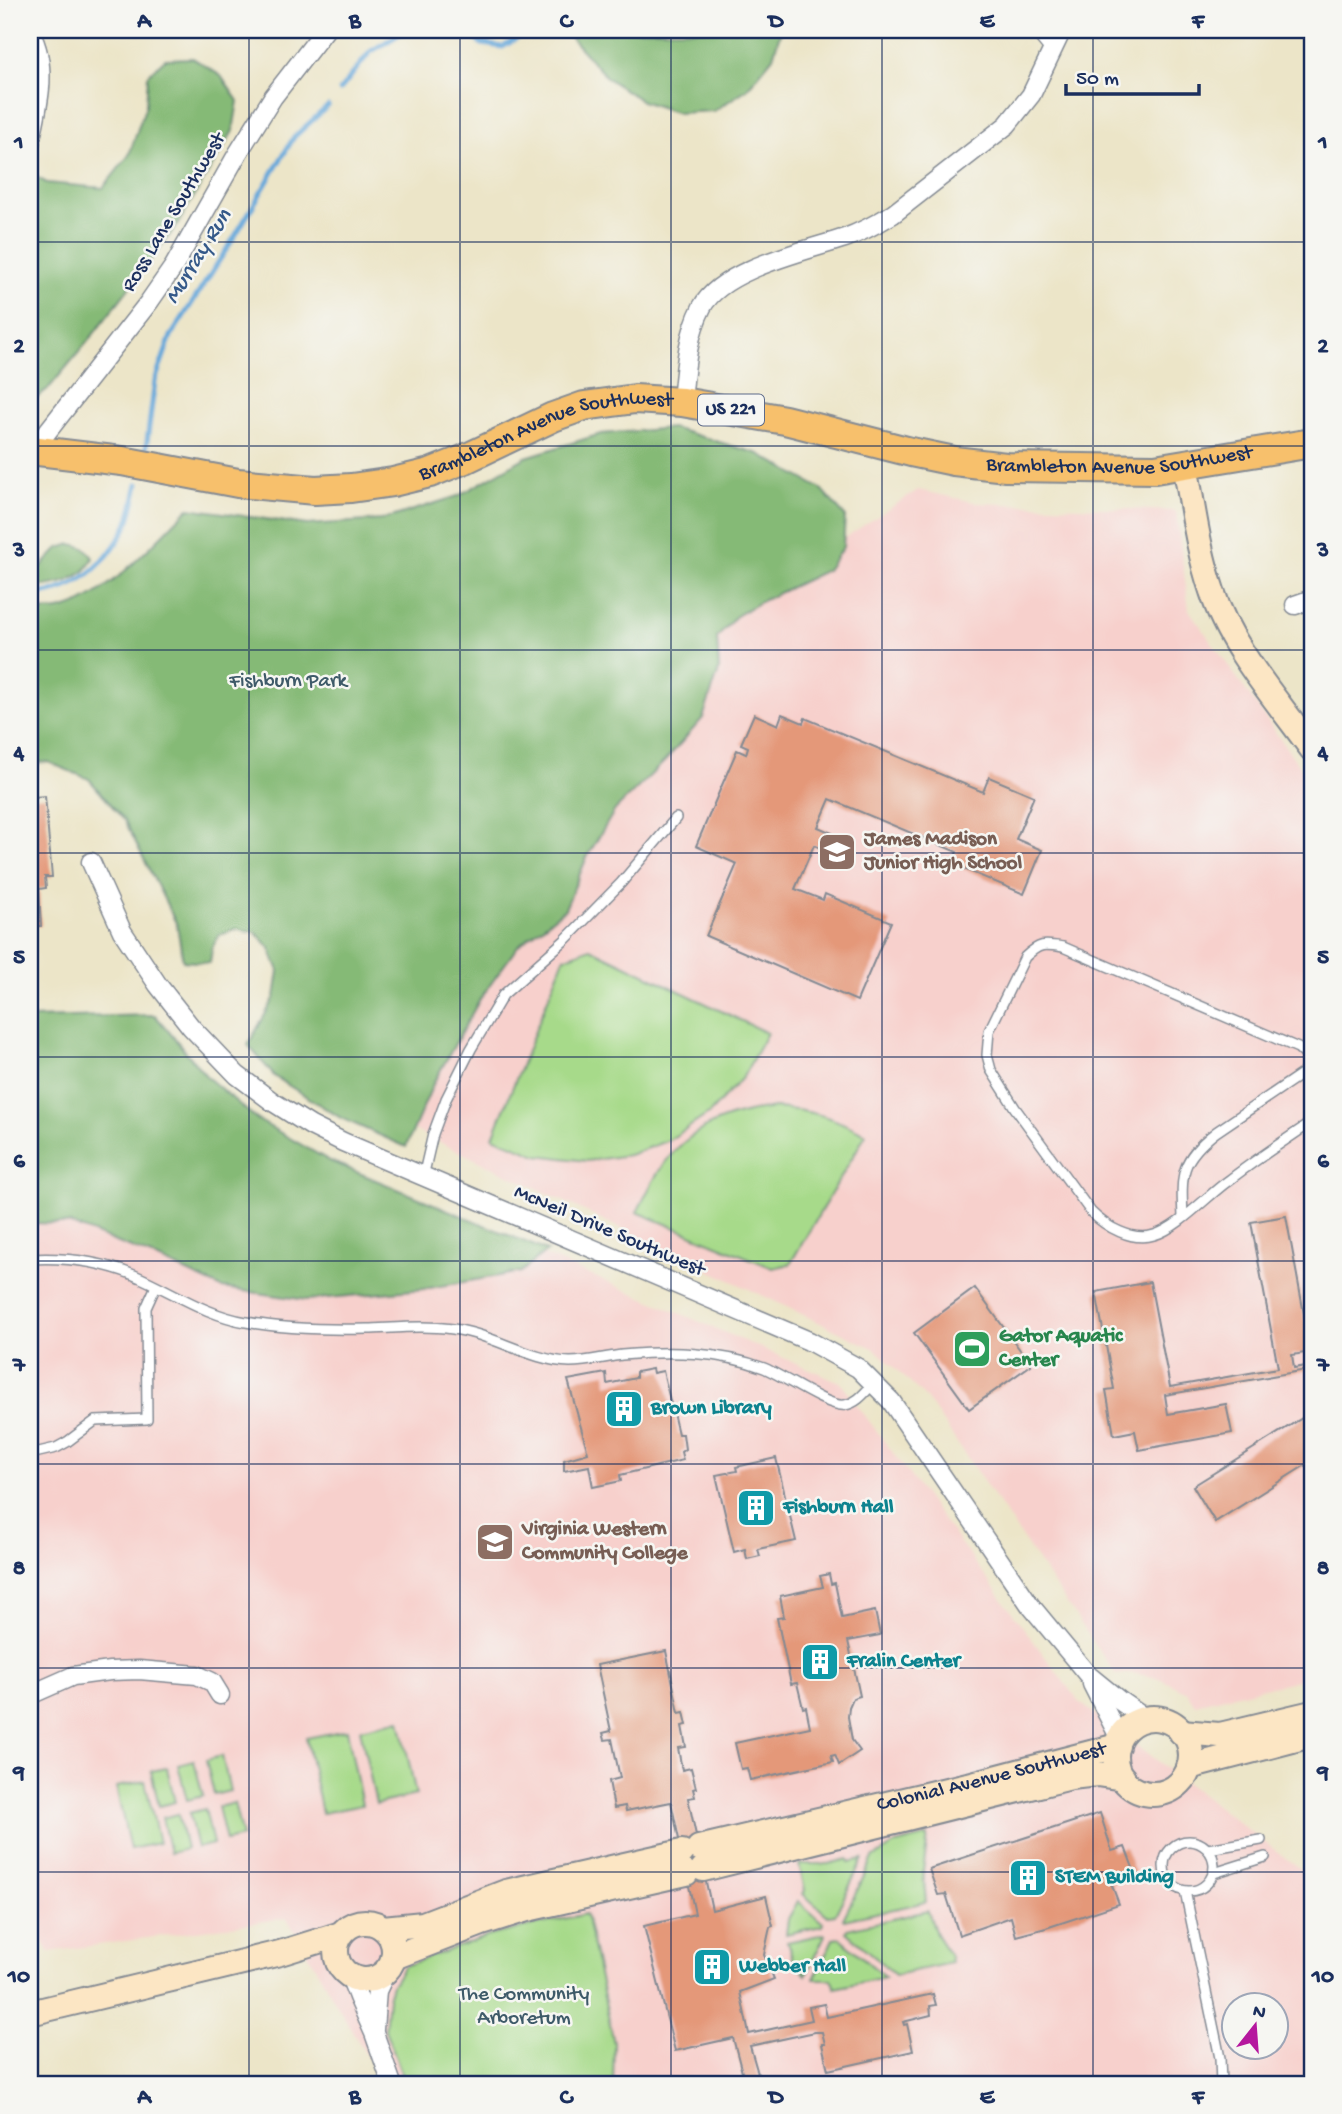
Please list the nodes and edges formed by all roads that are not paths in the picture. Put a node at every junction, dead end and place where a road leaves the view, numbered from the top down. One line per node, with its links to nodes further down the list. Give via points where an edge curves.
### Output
1 (325, 30): 9 (street, Ross Lane Southwest, via 273,97 149,302)
2 (1039, 30): 5 (street)
3 (1062, 30): 5 (street)
4 (30, 32): 6 (street, via 41,76)
5 (1052, 46): 7 (street, via 1031,95 1007,125 893,214 848,237 737,276 712,293 702,306 687,352)
6 (30, 143)
7 (682, 402): 9 (main road, Brambleton Avenue Southwest / US 221, via 635,399 584,406 430,473 351,488 280,488); 10 (main road, Brambleton Avenue Southwest / US 221, via 785,420 954,461 1068,469)
8 (1312, 443): 10 (main road, Brambleton Avenue Southwest / US 221)
9 (31, 450)
10 (1185, 465): 13 (main road, via 1201,552 1224,620)
11 (1312, 599): 12 (street)
12 (1295, 605)
13 (1312, 749)
14 (676, 818): 19 (lane, via 621,883 503,995 446,1099)
15 (91, 862): 19 (street, McNeil Drive Southwest, via 122,931 158,985 237,1075 311,1126)
16 (1312, 1061): 20 (lane, via 1298,1048 1063,947 1043,944 1025,957 989,1031 986,1055 991,1070 1099,1220 1139,1237 1154,1236)
17 (1312, 1067): 20 (lane, via 1201,1143 1185,1168)
18 (1312, 1122): 20 (lane)
19 (423, 1177): 23 (street, McNeil Drive Southwest, via 809,1341)
20 (1183, 1217)
21 (30, 1259): 22 (lane, via 92,1262)
22 (156, 1286): 23 (lane, via 210,1313 276,1326 454,1329 568,1362 649,1353 714,1355 767,1369 831,1403 844,1405 856,1401); 24 (lane, via 146,1308 147,1419 95,1421 56,1448)
23 (874, 1382): 25 (street, McNeil Drive Southwest, via 1030,1605)
24 (30, 1454)
25 (1088, 1675): 29 (street, McNeil Drive Southwest); 32 (street, McNeil Drive Southwest)
26 (30, 1695): 27 (street, via 73,1676 139,1670 197,1675 212,1682)
27 (220, 1695)
28 (1312, 1713): 30 (main road, via 1220,1735)
29 (1146, 1719): 30 (main road, via 1164,1720); 32 (main road, Colonial Avenue Southwest, via 1130,1727)
30 (1181, 1732): 33 (main road, via 1190,1747)
31 (1312, 1735): 33 (main road)
32 (1118, 1743): 34 (main road, via 1115,1758); 38 (main road, Colonial Avenue Southwest)
33 (1189, 1767): 34 (main road, Colonial Avenue Southwest, via 1180,1783 1158,1794 1133,1788)
34 (1122, 1778): 38 (main road, Colonial Avenue Southwest, via 1097,1774 1071,1777)
35 (1261, 1840): 36 (lane)
36 (1208, 1849): 39 (lane); 40 (lane, via 1184,1841 1164,1859 1163,1872 1171,1885)
37 (1265, 1857): 39 (lane)
38 (693, 1861): 41 (main road, Colonial Avenue Southwest, via 506,1892 423,1924); 44 (main road, Colonial Avenue Southwest, via 482,1923)
39 (1214, 1873): 40 (lane, via 1209,1884 1198,1891)
40 (1185, 1891): 49 (lane, via 1220,2058)
41 (383, 1928): 42 (main road, via 373,1922 355,1923); 44 (main road, via 393,1942)
42 (341, 1934): 43 (main road); 45 (main road, via 337,1942)
43 (280, 1953): 45 (main road, via 318,1955); 46 (main road)
44 (390, 1964): 45 (main road, via 370,1980); 47 (street, via 377,1991)
45 (344, 1968): 47 (street)
46 (30, 2013)
47 (374, 2033): 48 (street)
48 (391, 2084)
49 (1221, 2084)

